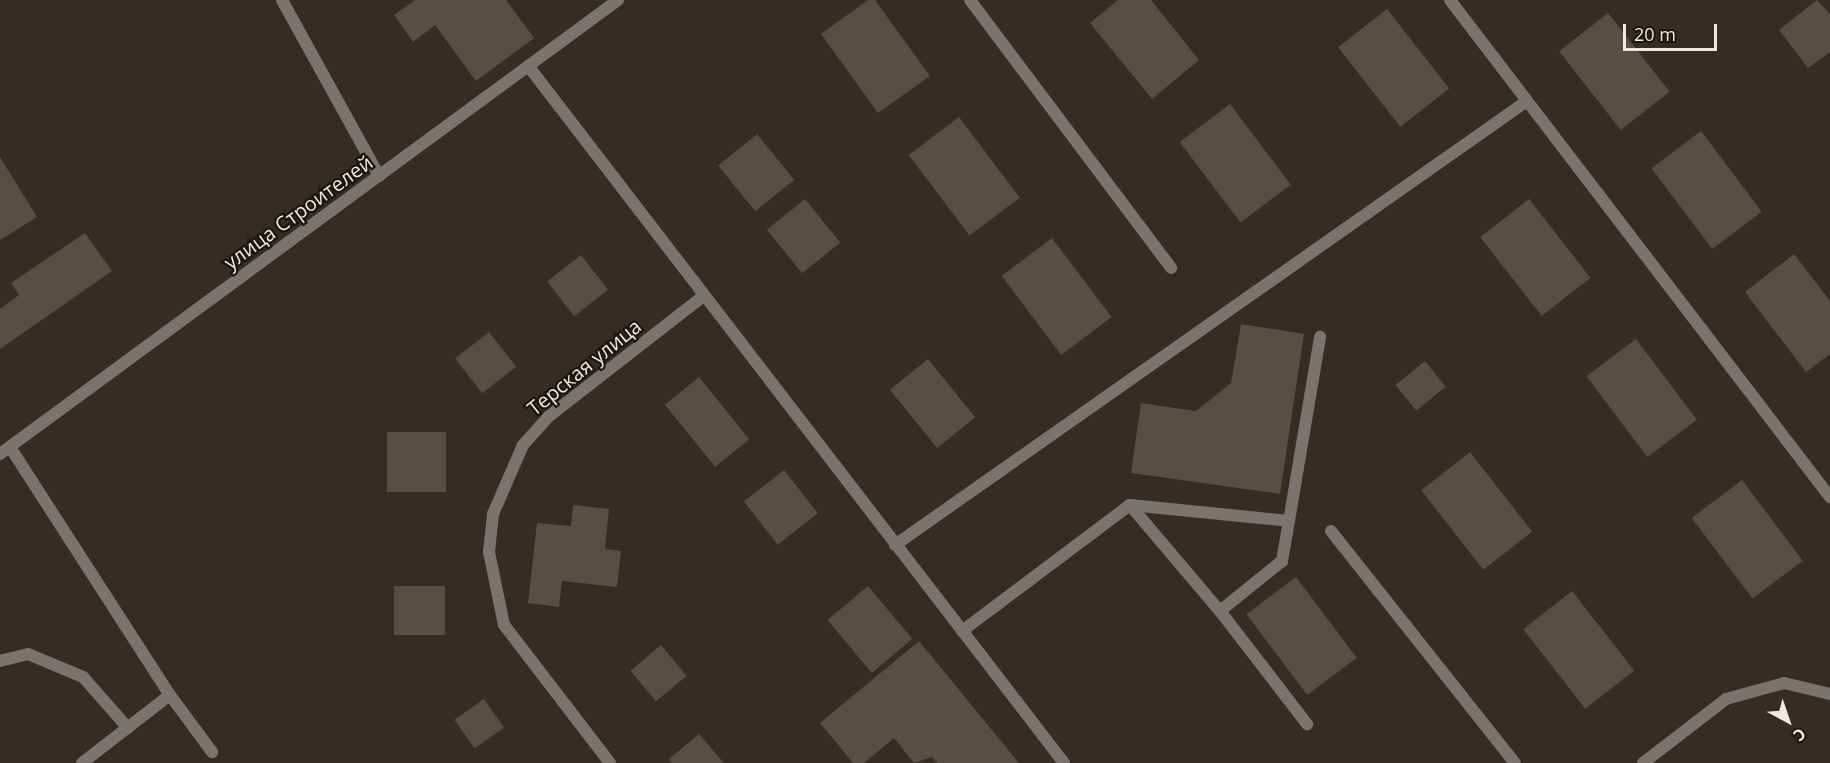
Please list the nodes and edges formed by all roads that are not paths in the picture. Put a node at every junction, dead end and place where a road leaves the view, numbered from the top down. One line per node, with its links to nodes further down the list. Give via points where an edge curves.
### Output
1 (282, 0): 7 (street)
2 (618, 0): 5 (street, улица Строителей)
3 (970, 0): 8 (street)
4 (1450, 0): 6 (street)
5 (529, 67): 7 (street, улица Строителей); 9 (street)
6 (1527, 101): 12 (street); 16 (street)
7 (380, 176): 11 (street, улица Строителей)
8 (1171, 268)
9 (702, 297): 16 (street); 26 (street, Терская улица, via 548,417 523,445 493,514 489,552 504,625)
10 (1320, 337): 14 (street)
11 (5, 450): 21 (street)
12 (1830, 497)
13 (1130, 505): 14 (street); 17 (street); 18 (street)
14 (1289, 520): 17 (street, via 1281,561)
15 (1331, 531): 28 (street)
16 (895, 545): 18 (street)
17 (1220, 611): 22 (street)
18 (962, 631): 27 (street)
19 (0, 661): 23 (street, via 28,654 83,677)
20 (1830, 694): 29 (street, via 1784,683 1726,699)
21 (170, 695): 23 (street); 24 (street)
22 (1307, 724)
23 (128, 728): 25 (street)
24 (212, 752)
25 (82, 763)
26 (610, 763)
27 (1064, 763)
28 (1515, 763)
29 (1642, 763)

